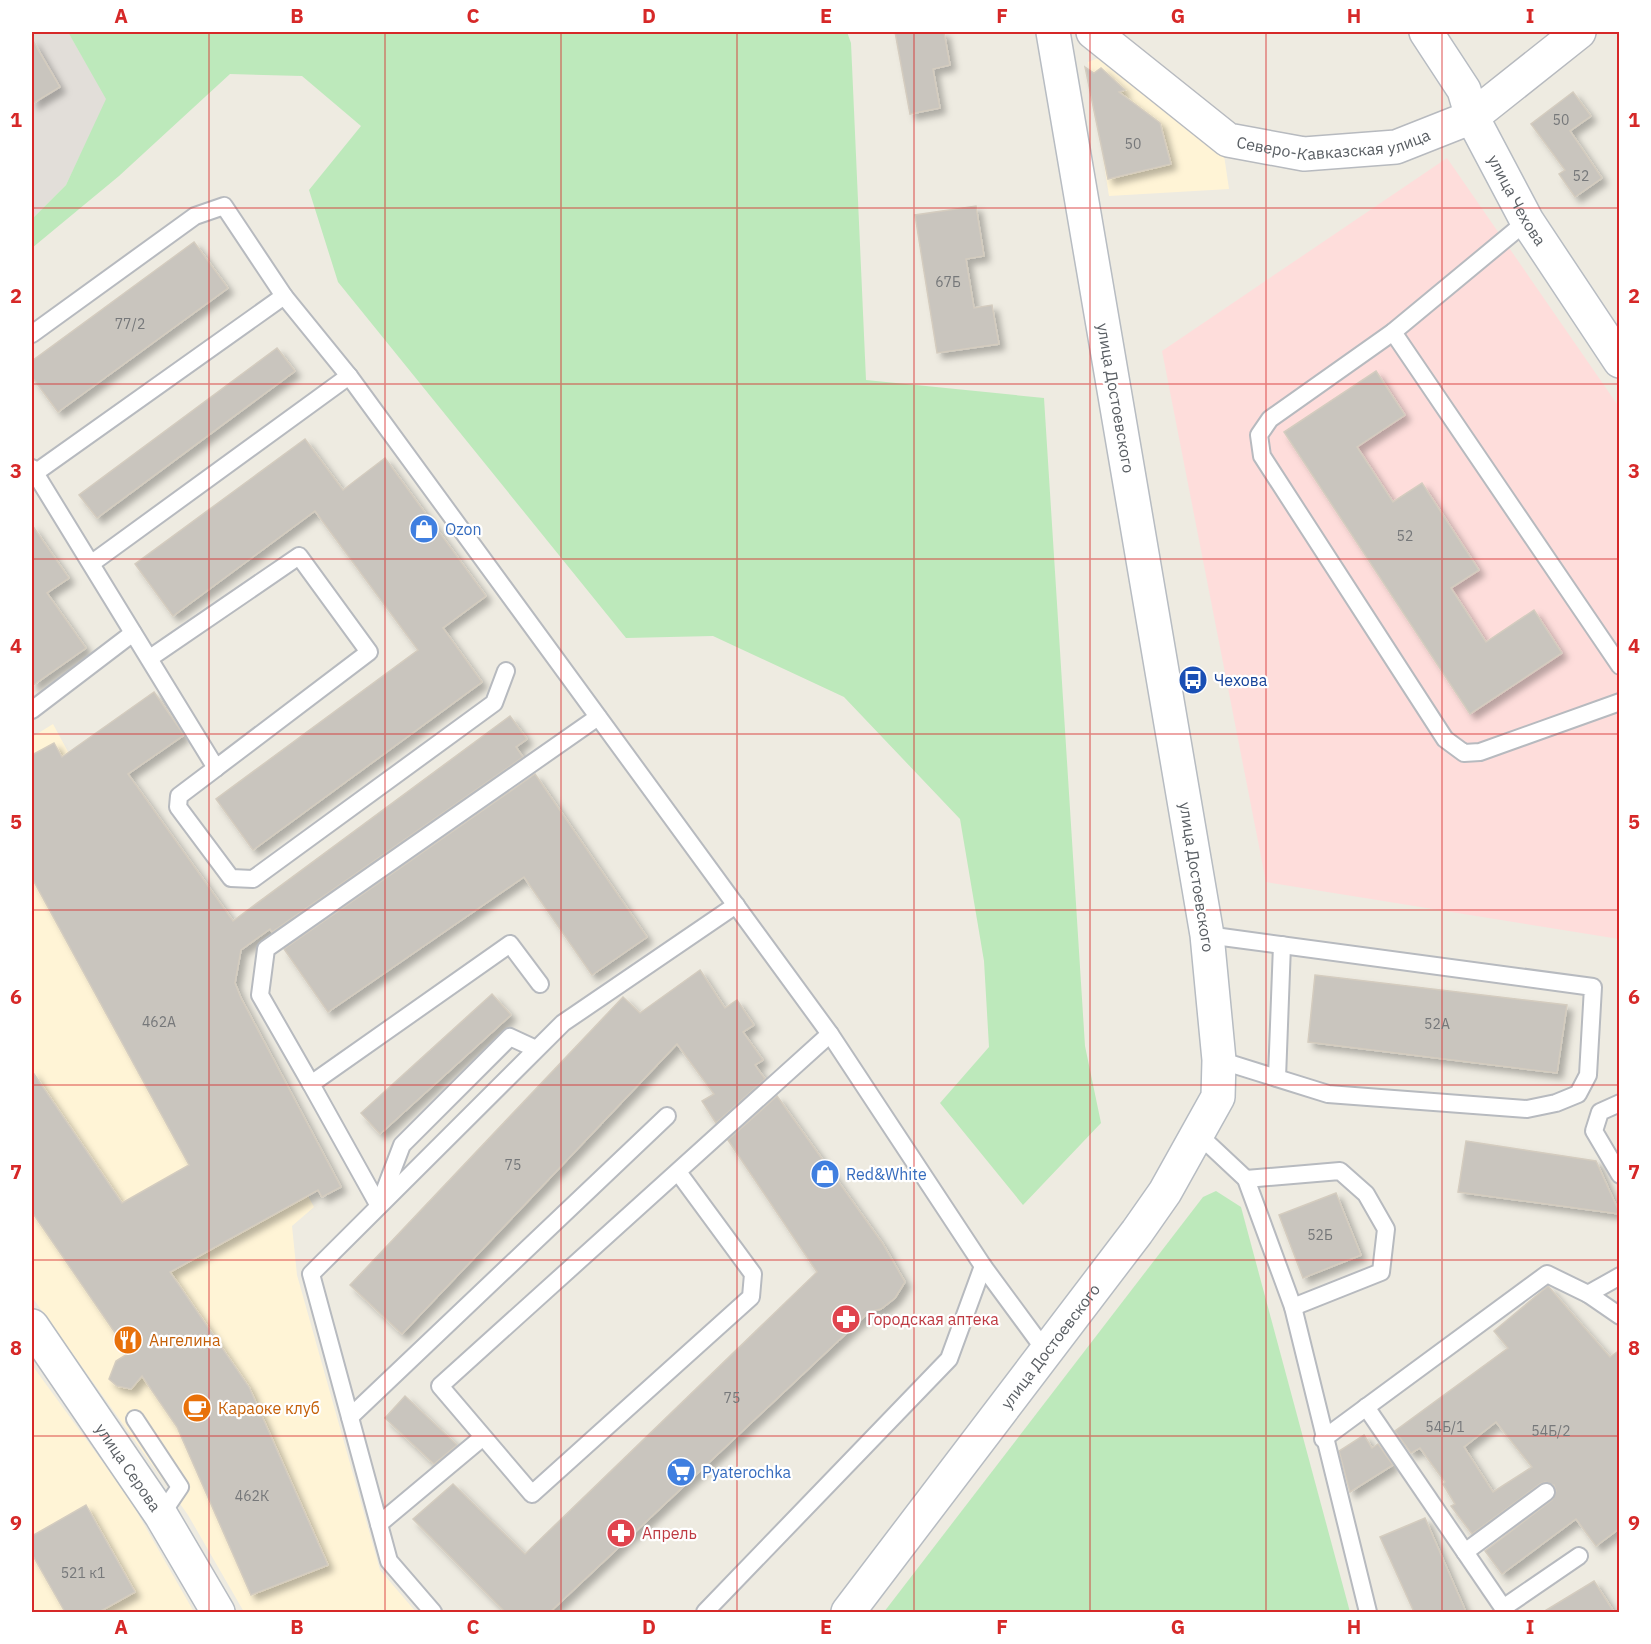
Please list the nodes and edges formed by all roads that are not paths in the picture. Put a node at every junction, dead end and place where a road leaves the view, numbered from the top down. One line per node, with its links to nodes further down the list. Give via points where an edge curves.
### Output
1 (1053, 32): 23 (main road, улица Достоевского)
2 (1094, 32): 5 (main road, Северо-Кавказская улица, via 1228,140 1304,154 1396,147)
3 (1426, 32): 5 (main road, улица Чехова, via 1464,90)
4 (1579, 32): 5 (main road, Северо-Кавказская улица)
5 (1472, 117): 6 (main road, улица Чехова)
6 (1527, 221): 8 (lane); 10 (main road, улица Чехова)
7 (284, 296): 9 (lane, via 224,206 195,216); 11 (lane); 12 (lane)
8 (1393, 332): 16 (lane); 18 (lane, via 1270,419 1259,435 1262,456 1444,739 1464,753 1480,752)
9 (32, 334)
10 (1620, 361)
11 (349, 376): 13 (lane); 20 (lane)
12 (33, 470): 13 (lane)
13 (92, 562): 14 (lane)
14 (133, 633): 15 (lane); 19 (lane)
15 (150, 658): 21 (lane); 21 (lane, via 299,556 369,652)
16 (1620, 666)
17 (506, 670): 21 (lane, via 494,703 252,879 231,878 178,807 179,796)
18 (1620, 702)
19 (32, 710)
20 (598, 717): 22 (lane); 30 (lane, via 266,949 260,995)
21 (216, 768)
22 (736, 905): 26 (lane); 27 (lane, via 563,1023)
23 (1207, 935): 24 (lane); 28 (main road, улица Достоевского)
24 (1282, 945): 29 (lane); 29 (lane, via 1593,987 1588,1075 1578,1094 1556,1103 1527,1109 1328,1094)
25 (540, 984): 30 (lane, via 510,944)
26 (830, 1034): 34 (lane); 38 (lane)
27 (536, 1049): 37 (lane); 37 (lane, via 510,1037 402,1145)
28 (1219, 1060): 29 (lane); 33 (main road, улица Достоевского, via 1218,1097)
29 (1277, 1078)
30 (311, 1084): 37 (lane)
31 (1620, 1103): 35 (lane, via 1600,1112 1594,1131)
32 (667, 1116): 46 (lane)
33 (1199, 1135): 36 (lane); 44 (main road, улица Достоевского, via 1165,1192)
34 (678, 1172): 48 (lane, via 440,1386); 48 (lane, via 753,1274 751,1297 532,1494)
35 (1620, 1175)
36 (1246, 1179): 41 (lane); 41 (lane, via 1340,1171 1366,1194 1386,1229 1381,1272)
37 (379, 1206): 46 (lane, via 311,1274)
38 (983, 1266): 44 (lane); 58 (lane, via 949,1359)
39 (1620, 1276): 40 (lane)
40 (1588, 1294): 42 (lane); 45 (lane, via 1547,1274)
41 (1293, 1307): 49 (lane)
42 (1620, 1316)
43 (32, 1326): 51 (main road, улица Серова)
44 (1047, 1353): 59 (main road, улица Достоевского)
45 (1366, 1407): 49 (lane); 53 (lane)
46 (350, 1418): 52 (lane)
47 (135, 1419): 51 (lane, via 180,1487)
48 (483, 1437): 52 (lane)
49 (1323, 1439): 60 (lane)
50 (1546, 1492): 53 (lane)
51 (161, 1515): 56 (main road, улица Серова)
52 (379, 1524): 57 (lane, via 389,1561)
53 (1465, 1552): 55 (lane)
54 (1579, 1556): 55 (lane)
55 (1505, 1610)
56 (216, 1612)
57 (433, 1612)
58 (705, 1612)
59 (848, 1612)
60 (1368, 1612)

